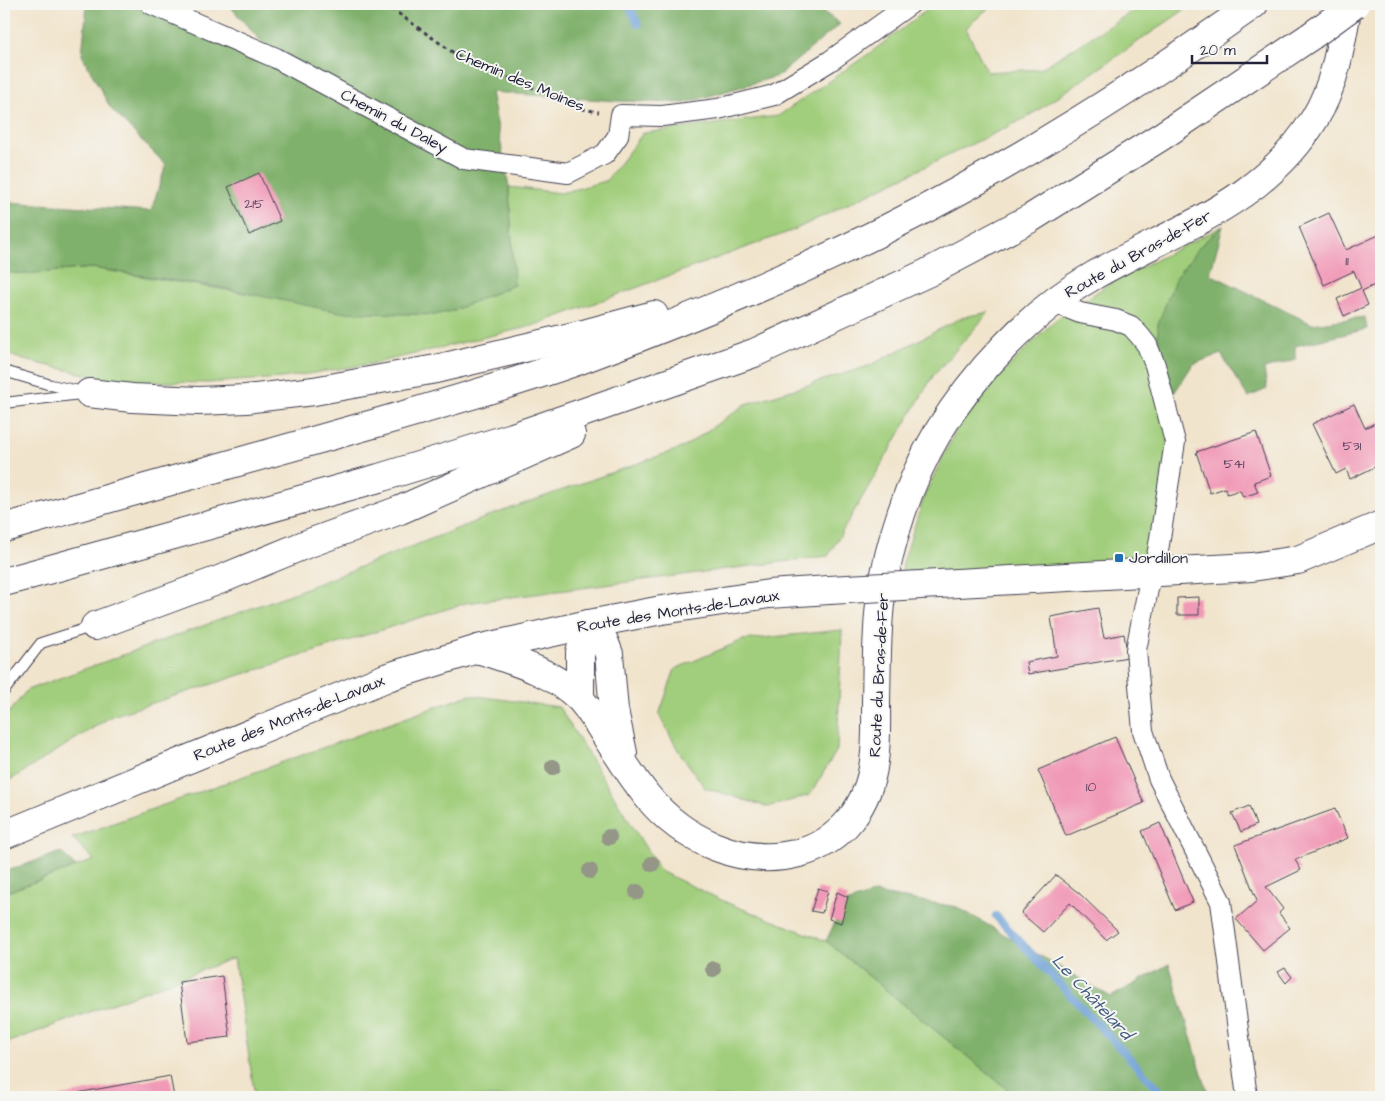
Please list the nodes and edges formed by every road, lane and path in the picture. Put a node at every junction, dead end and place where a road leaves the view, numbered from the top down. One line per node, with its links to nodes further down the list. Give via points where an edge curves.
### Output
1 (151, 4): 7 (street, Chemin du Daley, via 276,58 464,159 568,173 605,154 618,136)
2 (385, 4): 7 (path, Chemin des Moines, via 458,56 583,109)
3 (910, 4): 7 (street, via 830,61 774,95 718,109 662,116)
4 (1254, 4): 8 (main road, via 1076,122 978,180 886,229)
5 (1348, 4): 9 (main road, Route du Bras-de-Fer, via 1338,64 1328,93 1304,135 1273,169 1231,203 1092,277)
6 (1355, 4): 10 (main road, bridge, via 1162,136 1031,218 919,277)
7 (622, 115)
8 (769, 284): 12 (main road, via 436,369 314,391 199,401); 15 (main road, via 642,336 516,381)
9 (1053, 302): 16 (street, via 1130,326 1147,345 1155,364 1175,442); 23 (main road, Route du Bras-de-Fer, via 996,357 967,392 935,437 913,484 895,537 881,595 875,760 870,783 846,826 829,840 805,852 769,858 733,853 696,837 666,816)
10 (754, 353): 17 (main road, via 522,434 389,475); 19 (main road, via 400,510)
11 (4, 371): 12 (lane)
12 (89, 393): 13 (lane)
13 (4, 403)
14 (1381, 525): 16 (main road, Route des Monts-de-Lavaux, via 1298,560 1252,567)
15 (4, 528)
16 (1153, 573): 18 (main road, Route des Monts-de-Lavaux, bridge, via 768,594); 25 (street, via 1136,650 1143,731 1159,779 1221,902)
17 (4, 582)
18 (589, 624): 20 (main road, Route des Monts-de-Lavaux); 22 (main road, via 580,652); 23 (main road, Route du Bras-de-Fer, via 604,641 609,654 614,710)
19 (95, 626): 21 (lane, via 41,643)
20 (478, 649): 22 (main road, Route du Bras-de-Fer, via 535,669); 24 (main road, Route des Monts-de-Lavaux, via 388,677)
21 (4, 692)
22 (580, 698): 23 (main road, Route du Bras-de-Fer)
23 (626, 766)
24 (4, 835)
25 (1247, 1097)

